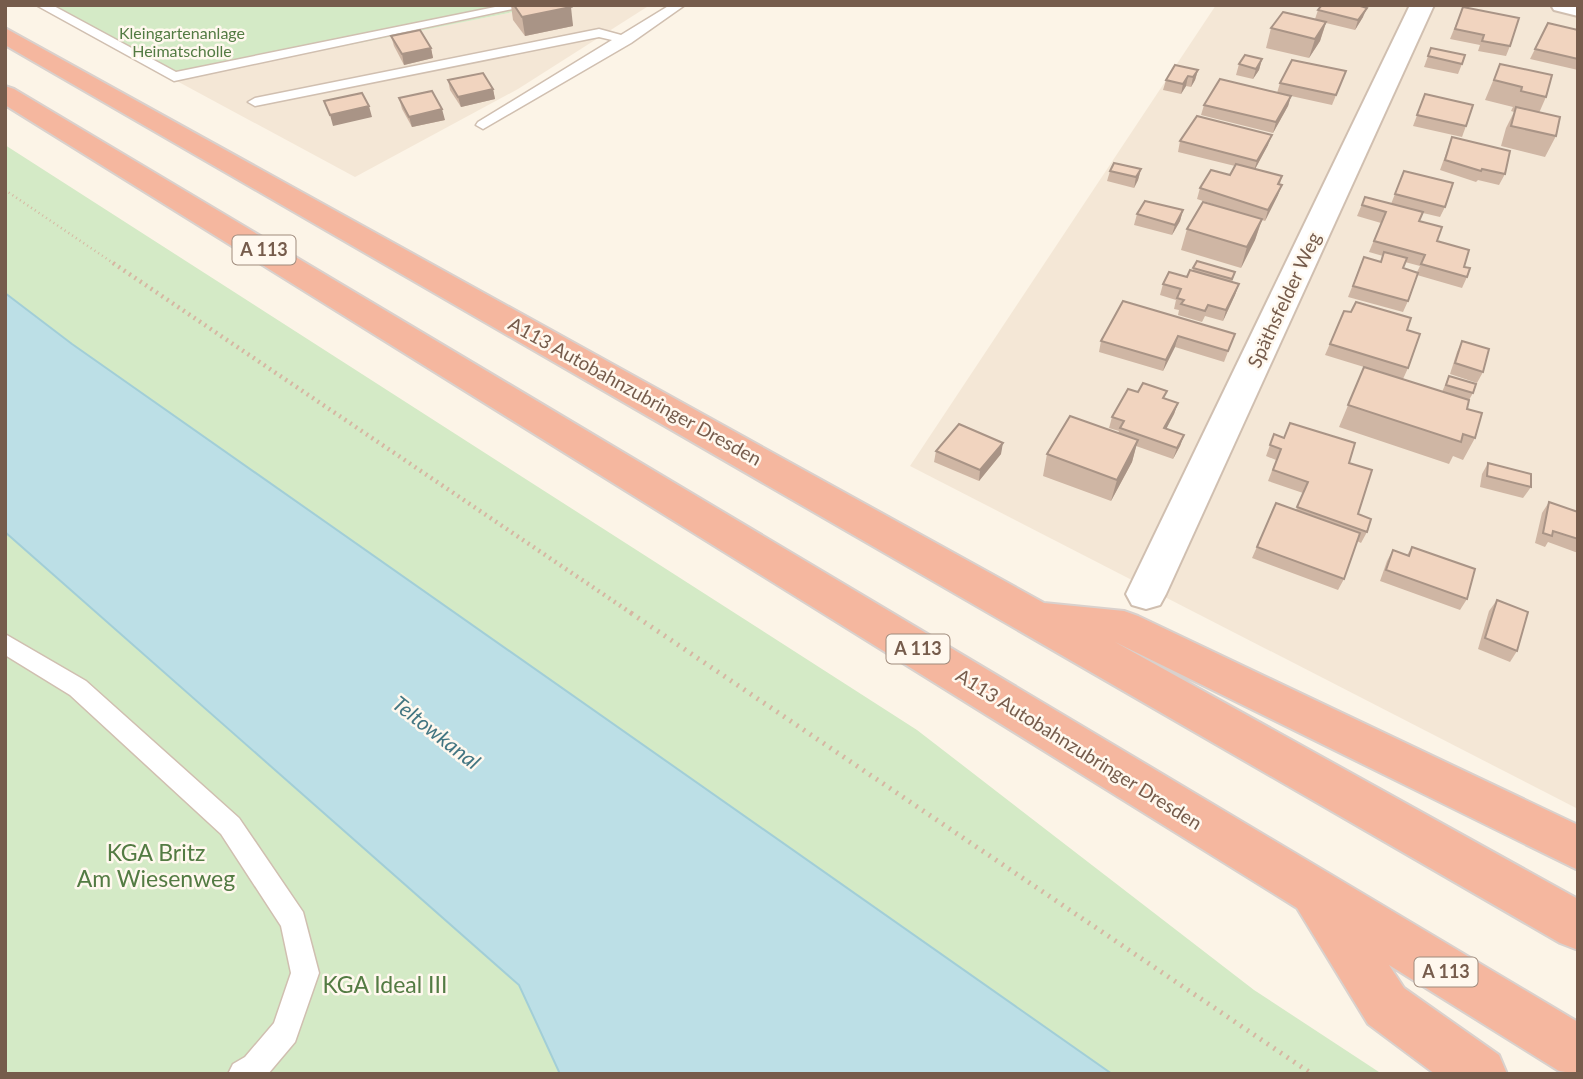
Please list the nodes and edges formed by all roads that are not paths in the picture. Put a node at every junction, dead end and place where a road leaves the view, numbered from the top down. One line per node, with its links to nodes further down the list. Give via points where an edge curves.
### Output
1 (42, 5): 2 (lane, via 174,78)
2 (525, 5)
3 (679, 5): 8 (lane)
4 (1422, 5): 12 (street, Späthsfelder Weg)
5 (1562, 5): 6 (street)
6 (1578, 9)
7 (5, 35): 13 (highway, A113 Autobahnzubringer Dresden)
8 (626, 40): 10 (lane, via 599,33); 11 (lane)
9 (5, 94): 16 (highway, A113 Autobahnzubringer Dresden / A 113, via 523,406)
10 (256, 102)
11 (483, 125)
12 (1146, 594)
13 (1033, 615): 15 (highway, via 1125,626); 17 (highway, A113 Autobahnzubringer Dresden)
14 (5, 643): 19 (lane, via 78,688 230,826 293,921 305,973 285,1032)
15 (1578, 848)
16 (1313, 893): 18 (highway, A 113); 20 (highway, via 1387,1006)
17 (1578, 926)
18 (1578, 1052)
19 (249, 1070)
20 (1480, 1074)

